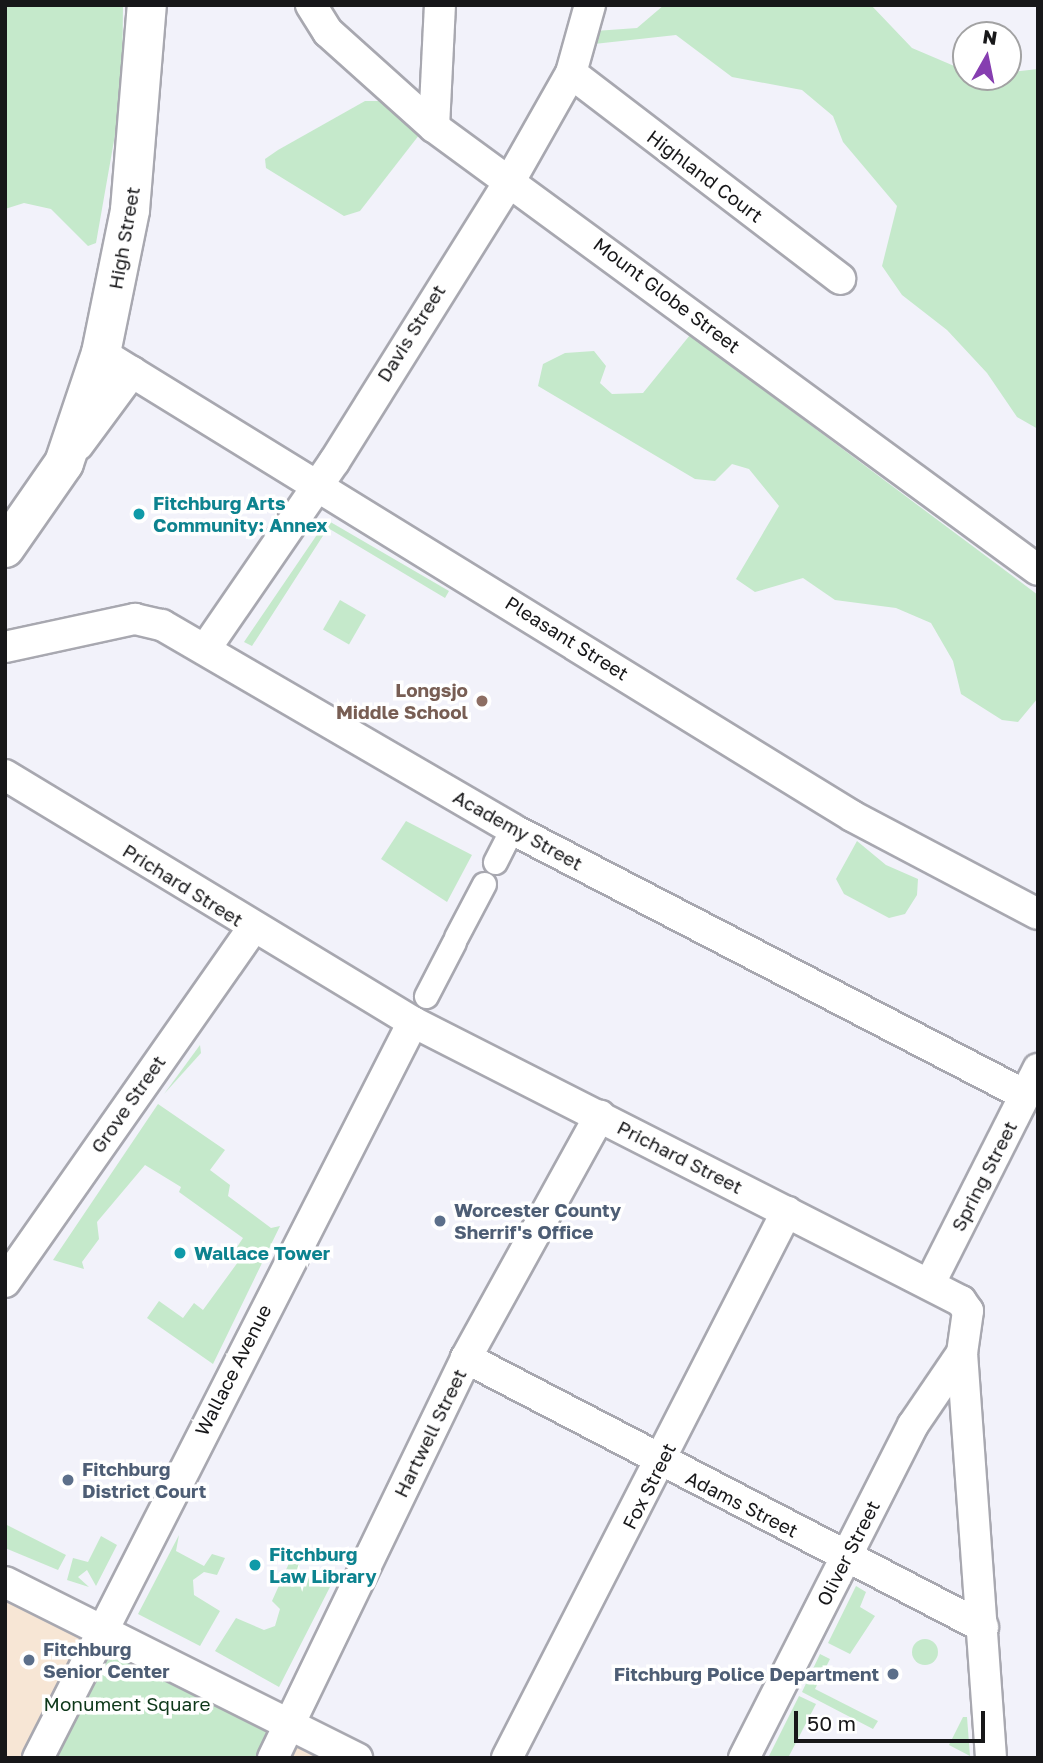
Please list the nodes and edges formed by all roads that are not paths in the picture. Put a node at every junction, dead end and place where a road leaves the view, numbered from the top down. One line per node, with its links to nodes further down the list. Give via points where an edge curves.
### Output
1 (147, 5): 9 (main road, High Street)
2 (311, 5): 6 (street, Mount Globe Street, via 328,32)
3 (440, 5): 6 (street)
4 (590, 5): 5 (street, Davis Street)
5 (571, 73): 7 (street, Davis Street); 8 (street, Highland Court)
6 (434, 127): 7 (street, Mount Globe Street)
7 (511, 179): 10 (street, Davis Street); 12 (street, Mount Globe Street)
8 (840, 279)
9 (116, 363): 10 (street, Pleasant Street); 11 (main road, High Street, via 64,463)
10 (317, 483): 14 (street, Davis Street); 17 (street, Pleasant Street, via 852,816)
11 (5, 548)
12 (1038, 570)
13 (5, 647): 14 (street, Academy Street, via 135,619)
14 (206, 648): 21 (street, Academy Street, via 512,829)
15 (5, 775): 18 (street, Prichard Street)
16 (484, 884): 19 (street)
17 (1038, 914)
18 (253, 928): 19 (street, Prichard Street); 24 (street, Grove Street)
19 (420, 1007): 22 (street, Prichard Street); 32 (street, Wallace Avenue)
20 (1038, 1069): 21 (street, Spring Street)
21 (1025, 1095): 25 (street, Spring Street)
22 (600, 1115): 23 (street, Prichard Street); 27 (street, Hartwell Street)
23 (787, 1212): 25 (street, Prichard Street); 28 (street, Fox Street)
24 (5, 1282)
25 (930, 1283): 26 (street, Prichard Street, via 968,1311)
26 (962, 1353): 29 (street, Oliver Street, via 913,1425); 31 (street, Prichard Street)
27 (466, 1359): 28 (street, Adams Street); 33 (street, Hartwell Street)
28 (661, 1463): 29 (street, Adams Street); 37 (street, Fox Street)
29 (846, 1557): 31 (street, Adams Street); 38 (street, Oliver Street)
30 (5, 1581): 32 (street)
31 (983, 1627): 39 (street, Prichard Street)
32 (104, 1630): 33 (street); 34 (street, Wallace Avenue)
33 (291, 1725): 35 (street, Hartwell Street); 36 (street)
34 (38, 1758)
35 (273, 1758)
36 (357, 1758)
37 (507, 1758)
38 (744, 1758)
39 (991, 1758)

